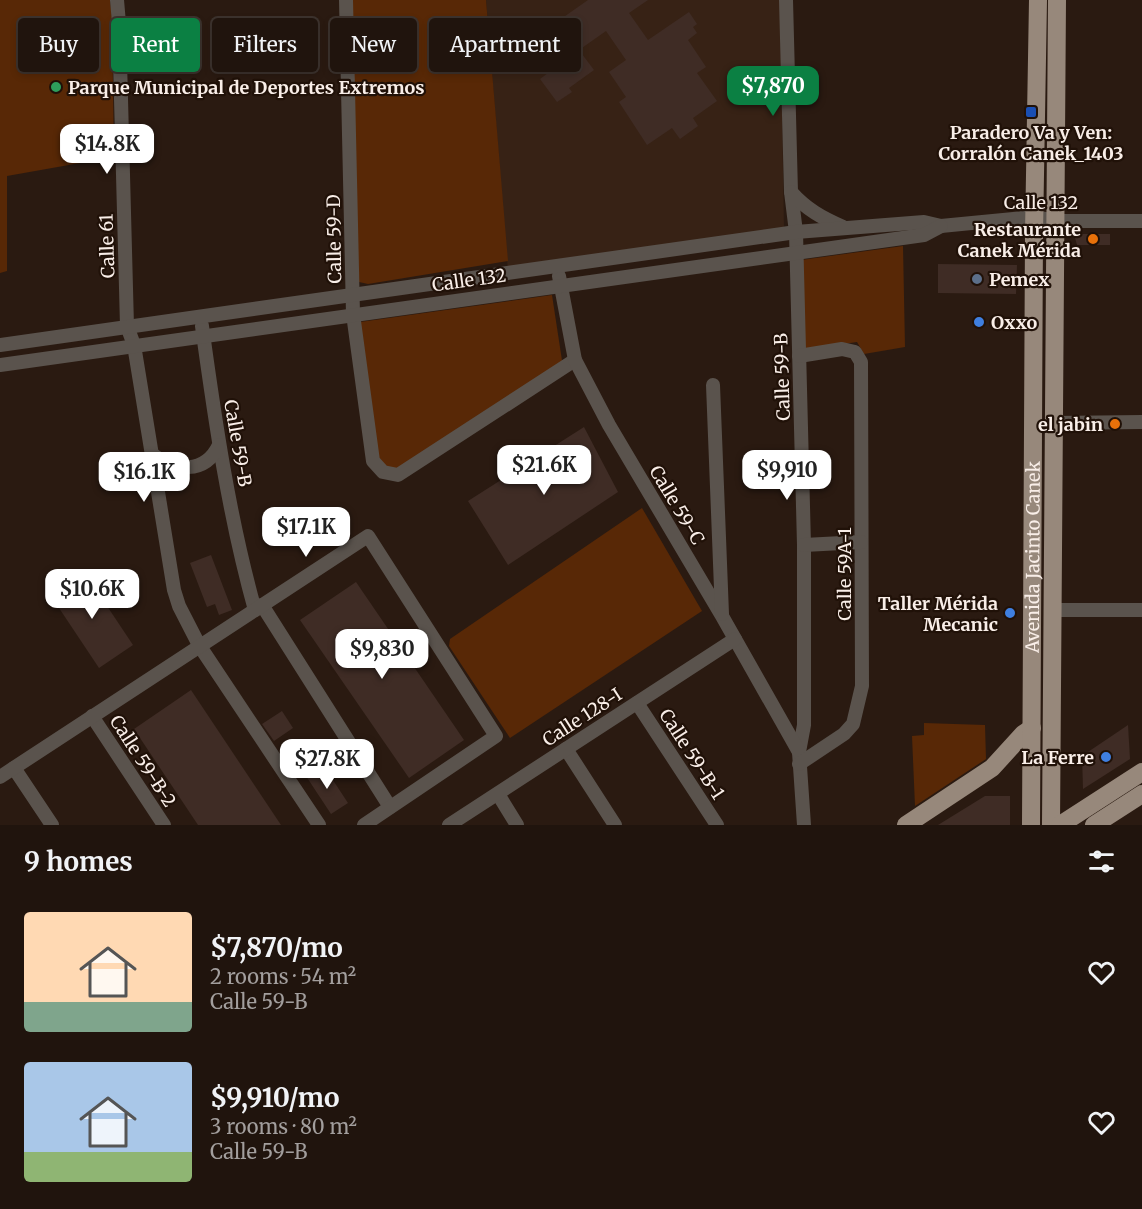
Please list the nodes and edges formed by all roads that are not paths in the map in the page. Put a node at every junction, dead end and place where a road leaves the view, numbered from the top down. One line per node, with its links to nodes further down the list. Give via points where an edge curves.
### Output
1 (117, 0): 23 (street, Calle 61)
2 (346, 0): 18 (street, Calle 59-D)
3 (786, 0): 8 (street, Calle 59-B)
4 (1038, 0): 7 (main road, Avenida Jacinto Canek)
5 (1057, 0): 6 (main road, Avenida Jacinto Canek)
6 (1056, 157): 7 (main road); 11 (main road, Avenida Jacinto Canek)
7 (1036, 158): 9 (main road, Avenida Jacinto Canek)
8 (791, 192): 13 (street, via 814,213); 14 (street, Calle 59-B)
9 (1034, 217): 11 (street, Calle 132); 12 (street, Calle 132); 21 (main road, Avenida Jacinto Canek)
10 (1142, 220): 11 (street, Calle 132)
11 (1056, 221): 22 (main road, Avenida Jacinto Canek)
12 (941, 226): 13 (street, Calle 132, via 924,222); 15 (street, Calle 132, via 924,235)
13 (845, 228): 14 (street, Calle 132)
14 (796, 232): 15 (street, Calle 59-B); 16 (street, Calle 132)
15 (796, 252): 17 (street, Calle 132); 27 (street, Calle 59-B)
16 (558, 265): 17 (street, Calle 59-C); 18 (street, Calle 132)
17 (560, 285): 19 (street, Calle 132); 28 (street, Calle 59-C)
18 (353, 294): 19 (street, Calle 59-D); 20 (street, Calle 132)
19 (353, 314): 24 (street, Calle 132); 28 (street, Calle 59-D, via 373,461 383,472 398,475)
20 (201, 316): 23 (street, Calle 132); 24 (street, Calle 59-B)
21 (1034, 319): 22 (main road); 45 (main road, Avenida Jacinto Canek)
22 (1055, 319): 32 (main road, Avenida Jacinto Canek)
23 (128, 326): 25 (street, Calle 132); 26 (street, Calle 61)
24 (203, 335): 26 (street, Calle 132); 33 (street, Calle 59-B)
25 (0, 345)
26 (135, 345): 29 (street, Calle 132); 34 (street)
27 (799, 356): 35 (street, Calle 59A-1, via 842,349 855,352 861,362); 36 (street, Calle 59-B)
28 (575, 360): 40 (street, Calle 59-C)
29 (0, 365)
30 (713, 385): 40 (street)
31 (1142, 422): 32 (street)
32 (1054, 423): 38 (main road, Avenida Jacinto Canek)
33 (219, 445): 34 (street, via 215,455 190,467 176,467); 37 (street, Calle 59-B, via 242,561)
34 (152, 454): 42 (street, via 174,590)
35 (861, 542): 36 (street); 47 (street, Calle 59A-1, via 862,686 853,724 844,734)
36 (804, 545): 47 (street, Calle 59-B, via 804,725)
37 (259, 608): 42 (street); 53 (street, Calle 59-B); 53 (street, via 368,536 496,736)
38 (1053, 610): 39 (street); 65 (main road, Avenida Jacinto Canek)
39 (1142, 610)
40 (722, 616): 41 (street, Calle 59-C)
41 (735, 639): 43 (street, Calle 128-I); 47 (street, Calle 59-C)
42 (199, 645): 44 (street); 56 (street)
43 (637, 703): 46 (street, Calle 128-I); 61 (street, Calle 59-B-1)
44 (92, 716): 48 (street); 55 (street, Calle 59-B-2)
45 (1032, 728): 63 (main road, via 992,768); 64 (main road, Avenida Jacinto Canek)
46 (566, 749): 51 (street, Calle 128-I); 60 (street)
47 (799, 758): 62 (street, Calle 59-B)
48 (14, 768): 50 (street); 54 (street)
49 (1142, 772): 66 (main road)
50 (0, 777)
51 (498, 794): 58 (street, Calle 128-I); 59 (street)
52 (1142, 794): 67 (main road)
53 (390, 807): 57 (street)
54 (52, 825)
55 (164, 825)
56 (319, 825)
57 (364, 825)
58 (449, 825)
59 (517, 825)
60 (615, 825)
61 (717, 825)
62 (804, 825)
63 (906, 825)
64 (1031, 825)
65 (1051, 825)
66 (1060, 825)
67 (1094, 825)

